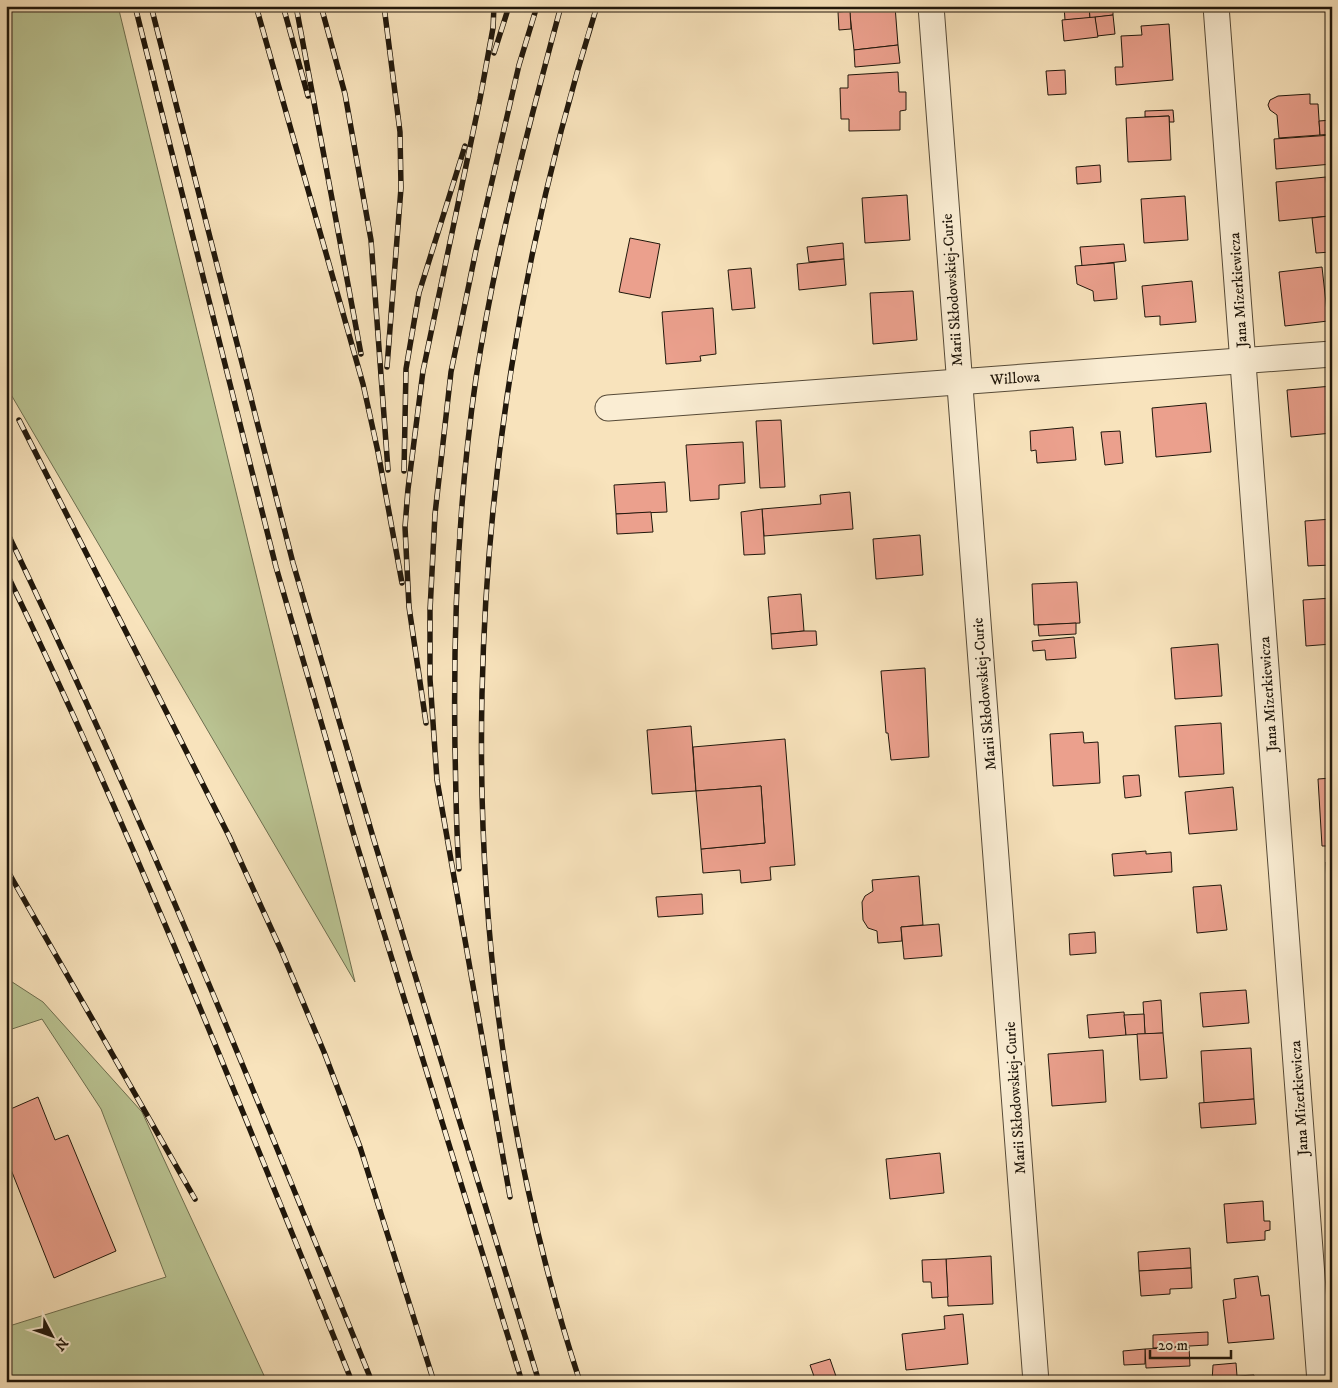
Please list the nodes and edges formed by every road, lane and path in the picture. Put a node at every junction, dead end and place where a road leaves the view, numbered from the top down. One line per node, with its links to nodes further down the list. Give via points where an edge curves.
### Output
1 (931, 6): 5 (street, Marii Skłodowskiej-Curie)
2 (1216, 6): 4 (street, Jana Mizerkiewicza)
3 (1332, 354): 4 (street, Willowa)
4 (1243, 361): 5 (street, Willowa); 8 (street, Jana Mizerkiewicza)
5 (959, 382): 6 (street, Willowa); 7 (street, Marii Skłodowskiej-Curie)
6 (608, 408)
7 (1036, 1382)
8 (1320, 1382)

